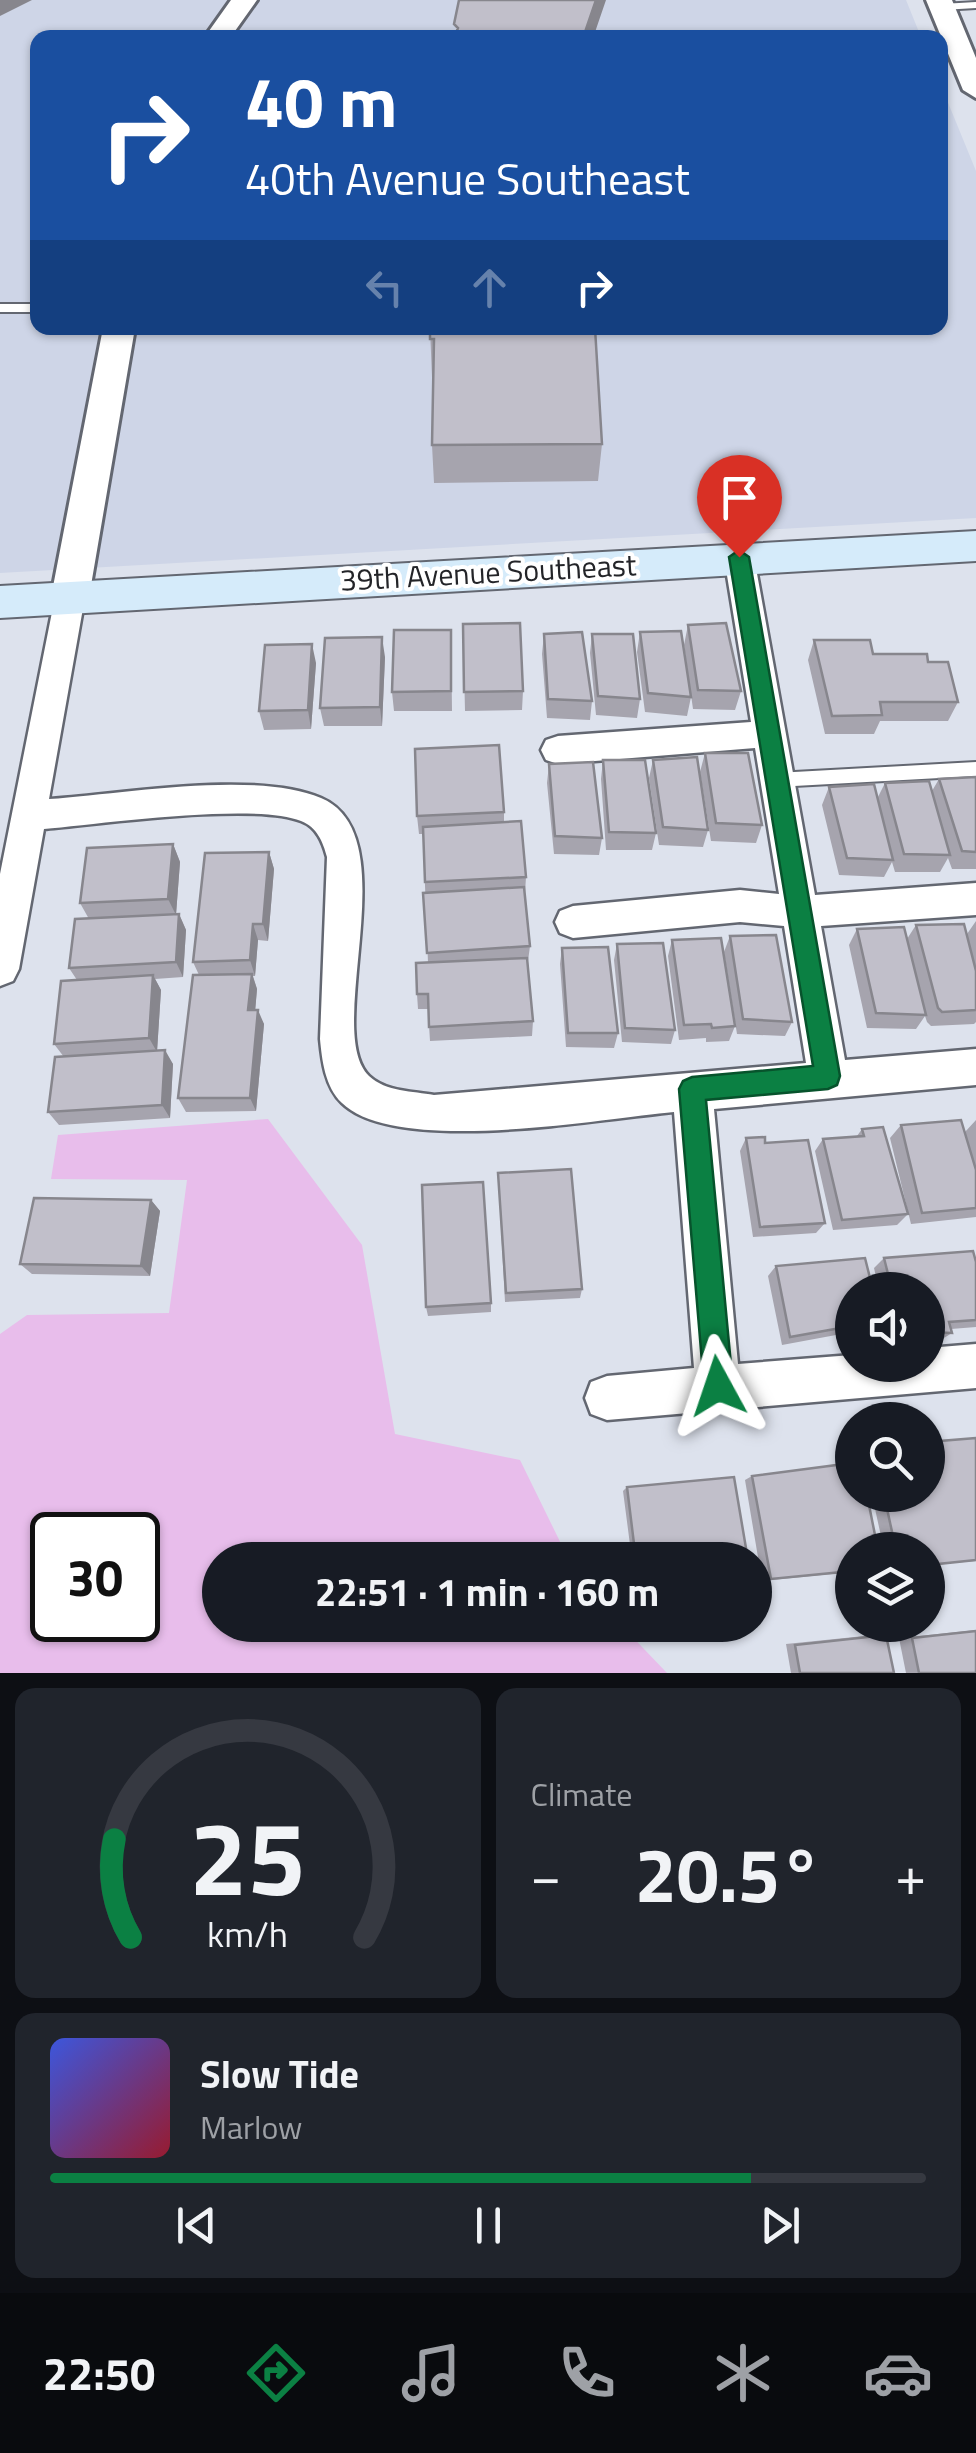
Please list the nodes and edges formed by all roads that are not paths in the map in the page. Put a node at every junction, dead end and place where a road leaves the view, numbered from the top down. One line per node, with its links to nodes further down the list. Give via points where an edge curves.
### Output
1 (244, 0): 4 (street)
2 (941, 4): 3 (lane); 5 (street)
3 (976, 4)
4 (223, 30)
5 (976, 90)
6 (0, 308): 7 (lane)
7 (30, 308)
8 (118, 335): 11 (street)
9 (976, 546): 10 (main road, 39th Avenue Southeast)
10 (739, 557): 11 (main road, 39th Avenue Southeast); 13 (street)
11 (70, 598): 12 (main road, 39th Avenue Southeast); 17 (street)
12 (0, 602)
13 (768, 734): 14 (street); 16 (street)
14 (558, 750)
15 (976, 769): 16 (lane)
16 (776, 780): 19 (street)
17 (32, 815): 21 (street); 24 (street, via 260,801 313,810 337,830 346,857 337,1050 350,1084 376,1103 434,1114)
18 (976, 899): 19 (street)
19 (798, 912): 20 (street, via 740,906); 23 (street)
20 (573, 922)
21 (0, 970)
22 (976, 1067): 23 (street)
23 (828, 1076): 24 (street)
24 (692, 1089): 26 (street)
25 (976, 1366): 26 (street)
26 (718, 1386): 27 (street)
27 (607, 1398)

